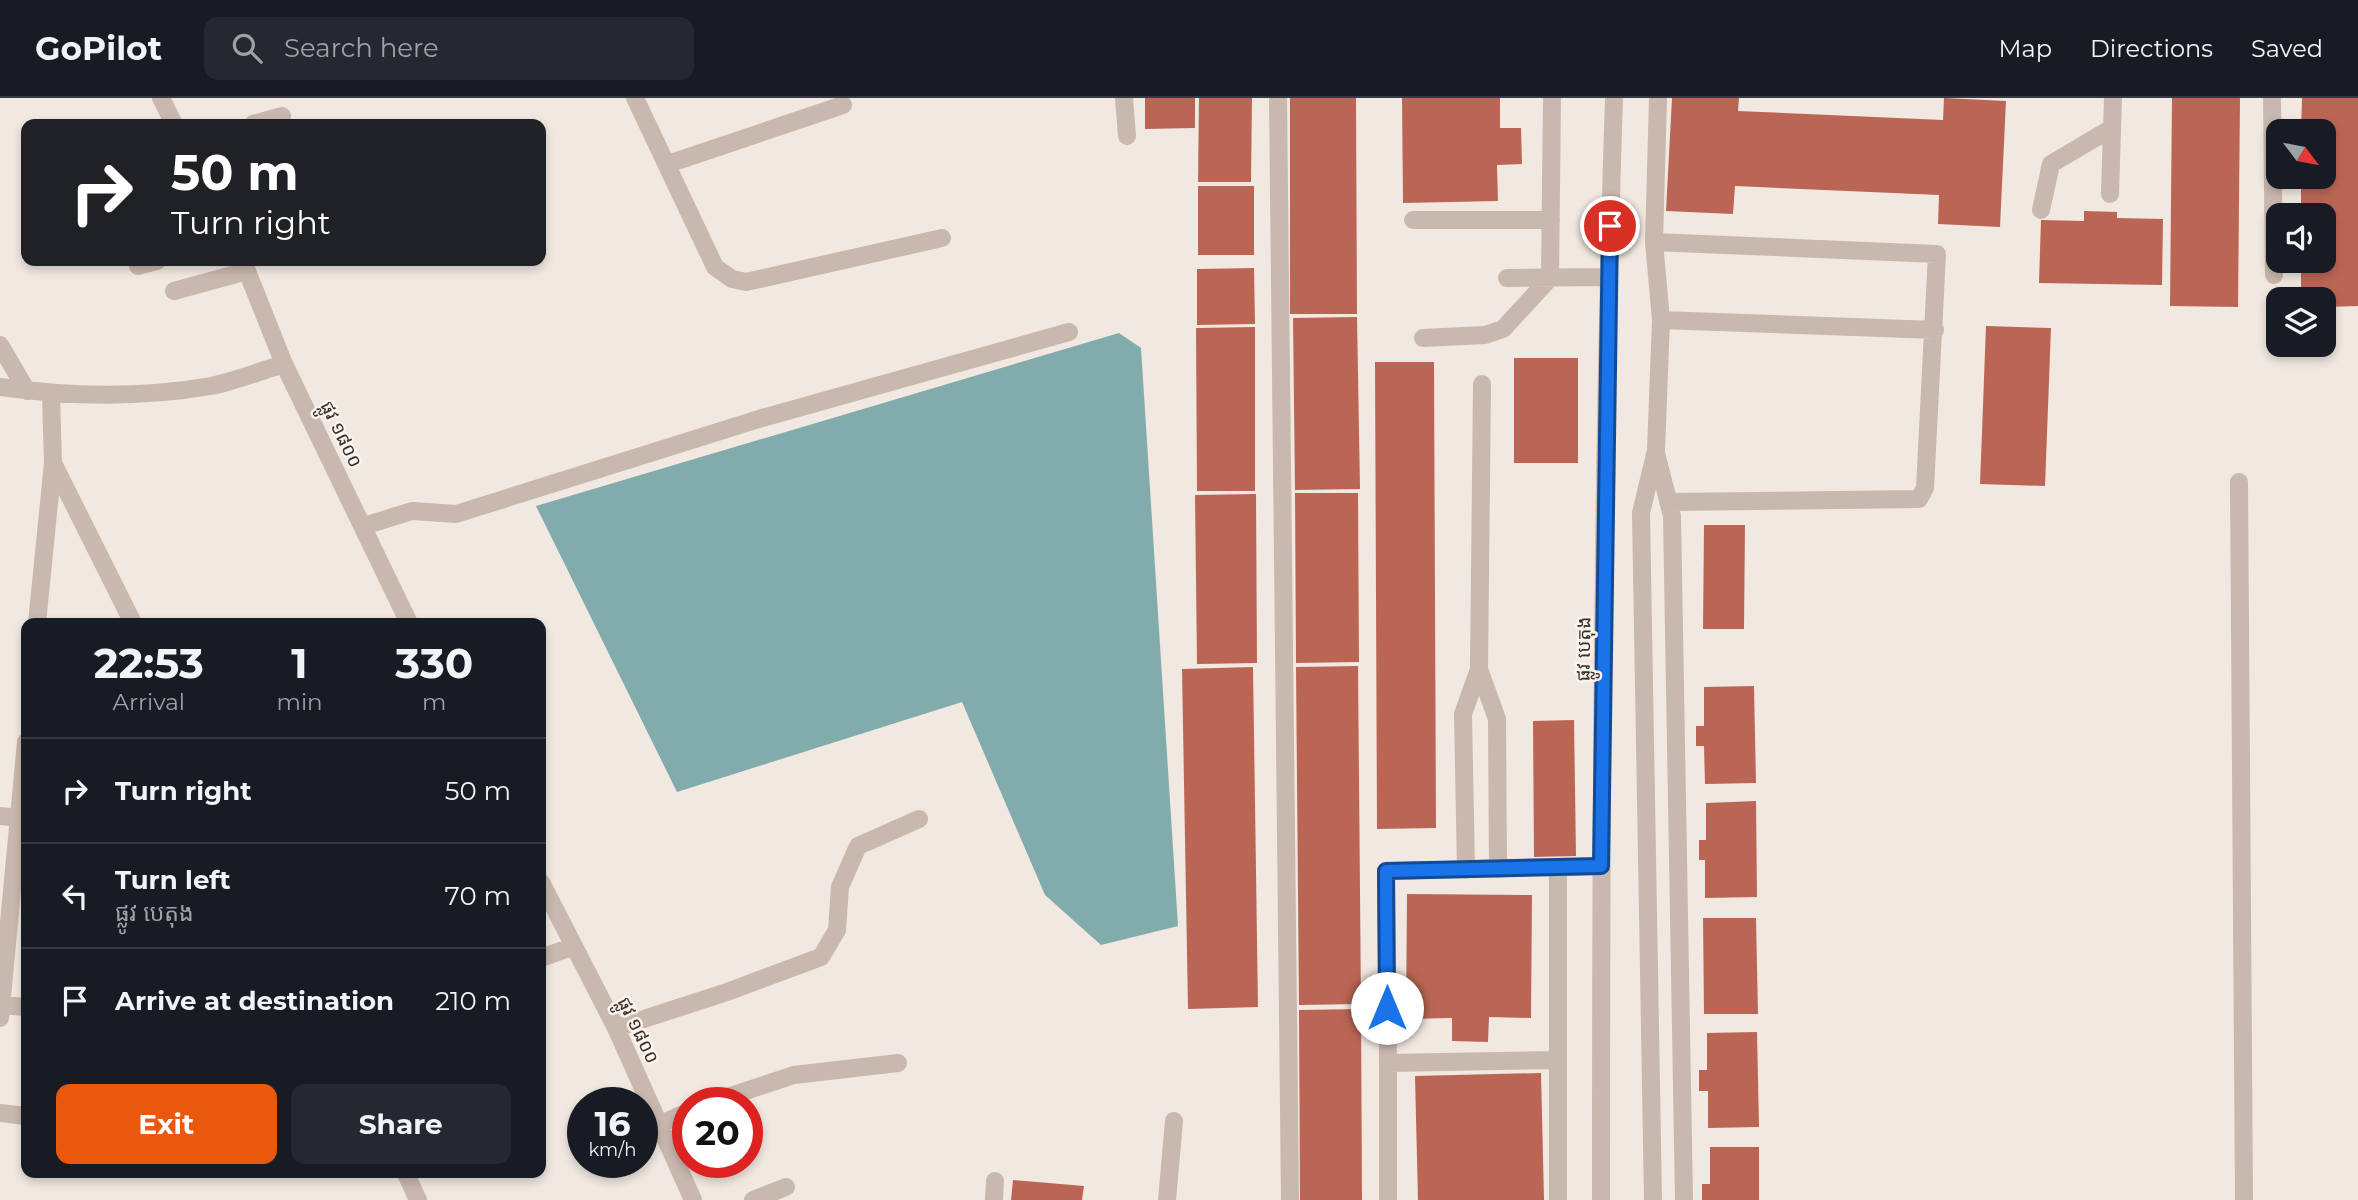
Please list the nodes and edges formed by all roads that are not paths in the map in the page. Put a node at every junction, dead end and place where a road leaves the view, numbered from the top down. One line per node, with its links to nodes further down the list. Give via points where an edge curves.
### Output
1 (161, 98): 12 (street)
2 (635, 98): 16 (street)
3 (1124, 98): 15 (street)
4 (1278, 98): 84 (street)
5 (1552, 98): 20 (street)
6 (1614, 98): 25 (street, ផ្លូវ បេតុង)
7 (1658, 98): 22 (street)
8 (2113, 98): 14 (street)
9 (2272, 98): 24 (street)
10 (843, 105): 16 (street)
11 (282, 116): 13 (street)
12 (172, 119)
13 (271, 119)
14 (2112, 128): 17 (street); 18 (street, via 2051,164)
15 (1127, 136)
16 (668, 164): 21 (street, via 715,267 732,279 746,282)
17 (2110, 194)
18 (2041, 210)
19 (1413, 220): 20 (street)
20 (1551, 220): 27 (street)
21 (942, 238)
22 (1654, 242): 29 (street); 30 (street, via 1937,254)
23 (245, 266): 28 (street); 34 (street, ផ្លូវ ១៨០០)
24 (2274, 275)
25 (1608, 277): 27 (street); 54 (street, ផ្លូវ បេតុង)
26 (1507, 278): 27 (street)
27 (1550, 278): 32 (street, via 1503,329 1485,335)
28 (174, 291)
29 (1661, 320): 30 (street); 39 (street)
30 (1935, 330): 42 (street, via 1925,488 1919,499)
31 (1069, 332): 43 (street, via 762,418 456,514 412,511)
32 (1423, 338)
33 (0, 345): 37 (street)
34 (284, 364): 38 (street, via 214,385 151,394); 43 (street, ផ្លូវ ១៨០០)
35 (1482, 384): 47 (street)
36 (0, 387): 37 (street)
37 (27, 391): 38 (street)
38 (51, 395): 40 (street)
39 (1656, 450): 42 (street); 49 (street, via 1641,513)
40 (53, 463): 44 (street); 45 (street)
41 (2239, 482): 90 (street)
42 (1668, 502): 48 (street, via 1672,516)
43 (364, 526): 46 (street, ផ្លូវ ១៨០០)
44 (38, 618)
45 (130, 618)
46 (407, 618)
47 (1479, 669): 56 (street, via 1497,719); 57 (street, via 1463,713)
48 (1677, 794): 49 (street); 64 (street)
49 (1646, 795): 65 (street)
50 (21, 808): 52 (street)
51 (0, 816): 52 (street)
52 (20, 818): 58 (street)
53 (919, 819): 66 (street, via 858,846 840,887 837,930 821,957)
54 (1601, 866): 55 (street); 87 (street, ផ្លូវ បេតុង)
55 (1558, 867): 56 (street); 67 (street)
56 (1498, 869): 57 (street)
57 (1466, 870): 69 (street, via 1386,871)
58 (20, 886): 63 (street)
59 (546, 891): 60 (street, ផ្លូវ ១៨០០)
60 (575, 946): 61 (street); 66 (street, ផ្លូវ ១៨០០)
61 (546, 956)
62 (21, 1008): 63 (street)
63 (1, 1012)
64 (1681, 1021): 65 (street); 89 (street)
65 (1650, 1023): 88 (street)
66 (616, 1028): 75 (street, ផ្លូវ ១៨០០)
67 (1558, 1059): 69 (street); 86 (street)
68 (898, 1063): 70 (street, via 794,1075)
69 (1388, 1063): 85 (street)
70 (758, 1087)
71 (0, 1113): 72 (street)
72 (21, 1115)
73 (672, 1119): 75 (street)
74 (1174, 1121): 83 (street)
75 (661, 1124): 80 (street, ផ្លូវ ១៨០០)
76 (408, 1178): 79 (street)
77 (995, 1181): 82 (street)
78 (786, 1187): 81 (street)
79 (418, 1200)
80 (693, 1200)
81 (753, 1200)
82 (994, 1200)
83 (1167, 1200)
84 (1290, 1200)
85 (1388, 1200)
86 (1558, 1200)
87 (1601, 1200)
88 (1653, 1200)
89 (1684, 1200)
90 (2244, 1200)

